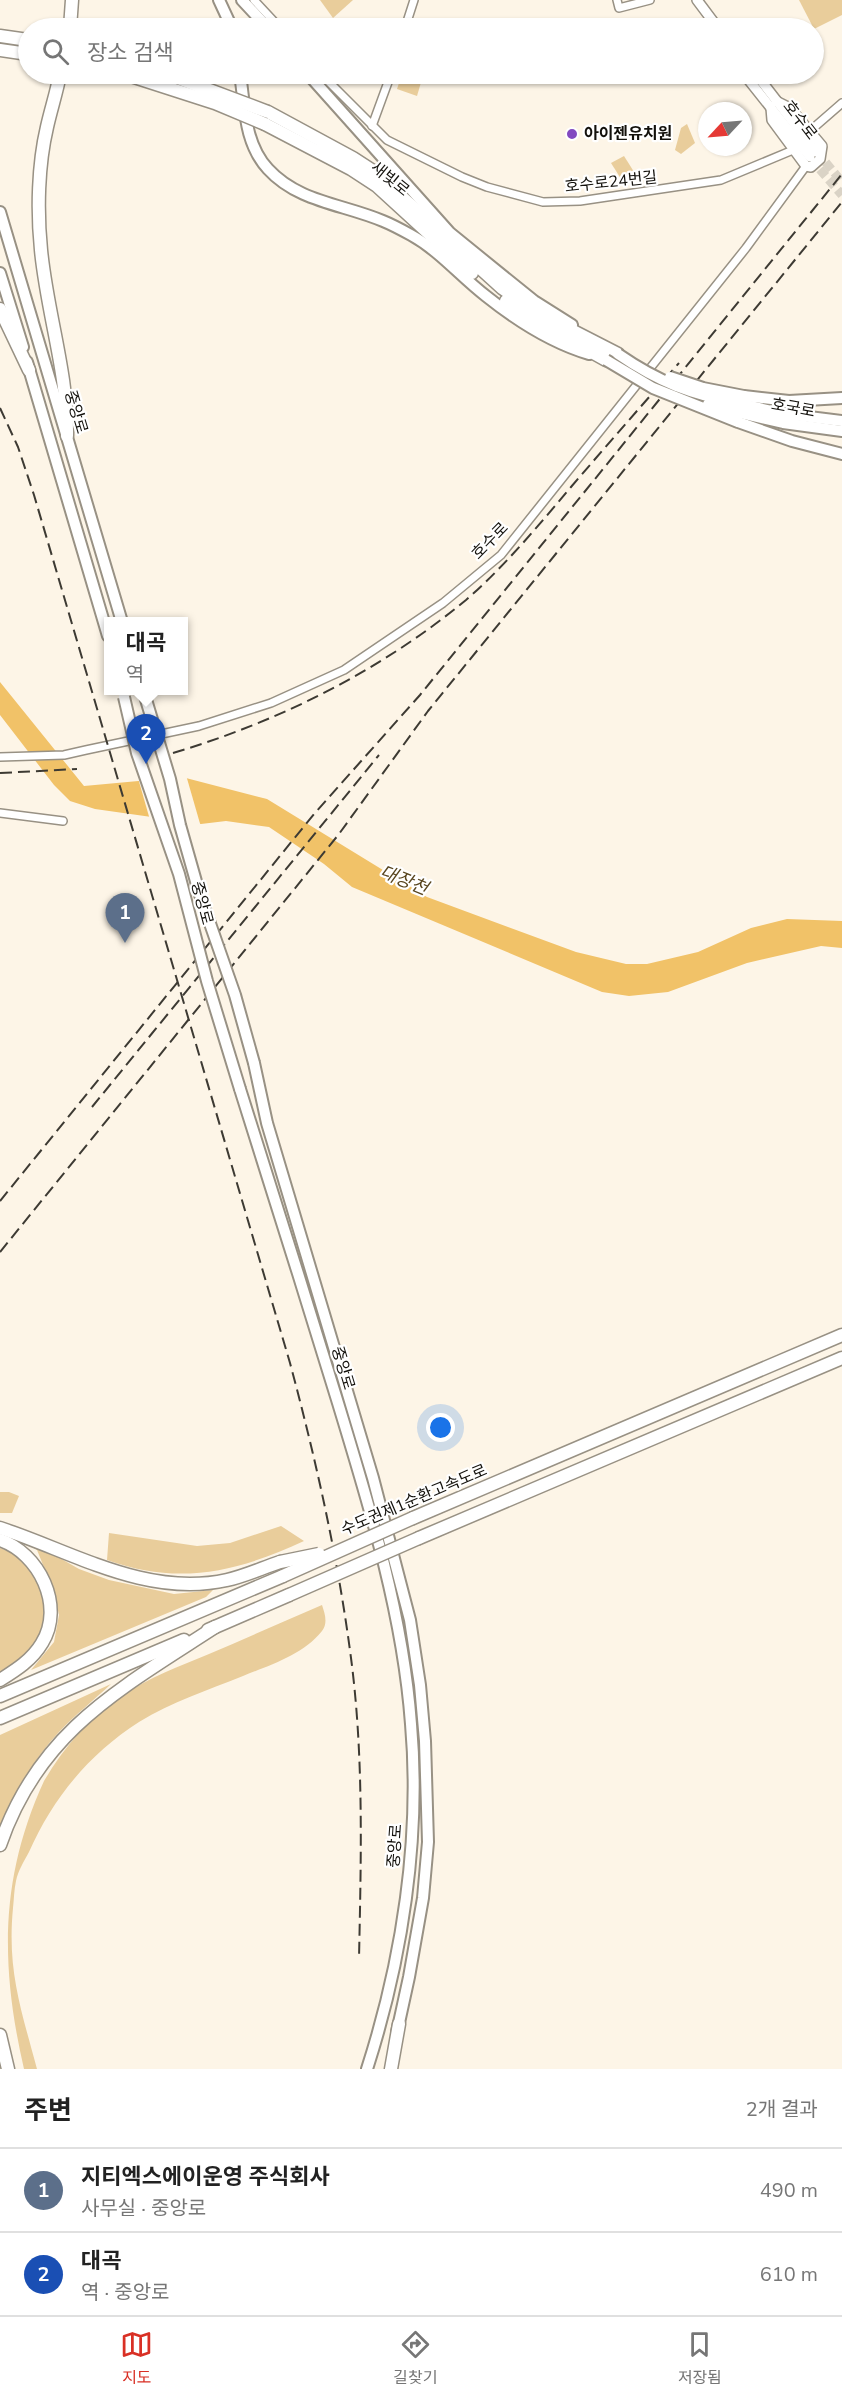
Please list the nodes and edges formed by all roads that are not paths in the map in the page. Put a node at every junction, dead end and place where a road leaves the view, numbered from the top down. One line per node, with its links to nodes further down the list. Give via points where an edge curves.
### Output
1 (72, 0): 9 (highway)
2 (219, 0): 10 (main road)
3 (242, 0): 11 (main road)
4 (254, 0): 12 (street)
5 (414, 0): 13 (street)
6 (617, 0): 7 (street, via 619,8)
7 (650, 0)
8 (696, 0): 14 (main road)
9 (71, 18)
10 (227, 18)
11 (259, 18)
12 (271, 18)
13 (408, 18)
14 (710, 18)
15 (0, 36): 16 (highway)
16 (18, 39)
17 (0, 50): 18 (highway)
18 (18, 53)
19 (57, 84): 45 (highway, via 41,170 40,232 47,297 65,384)
20 (155, 84): 30 (highway, 새빛로, bridge)
21 (189, 84): 30 (highway, 새빛로, bridge)
22 (241, 84): 39 (main road, via 249,136 267,168 284,183 298,193 383,221 414,236 524,323 573,349)
23 (317, 84): 38 (main road, via 450,233 534,301)
24 (331, 84): 31 (street, 호수로24번길)
25 (387, 84): 31 (street)
26 (754, 84): 29 (main road, 호수로)
27 (762, 84): 29 (main road, 호수로)
28 (842, 103): 32 (street)
29 (774, 104): 32 (main road, via 790,108); 33 (main road, via 772,120); 34 (main road, 호수로)
30 (266, 118): 38 (highway, 새빛로, via 373,171 502,288 538,313); 39 (highway, 새빛로, via 377,186 527,316)
31 (372, 126): 33 (street, 호수로24번길, via 387,141 462,177 543,202 580,201 721,180)
32 (811, 130): 34 (main road, via 823,149 811,167)
33 (793, 150): 34 (main road)
34 (811, 158): 51 (street, 호수로, via 746,248 501,555 443,603 344,670 272,703 199,726 64,754)
35 (0, 212): 45 (main road, 중앙로)
36 (0, 273): 40 (main road, 중앙로)
37 (0, 309): 40 (highway)
38 (618, 354): 42 (main road, bridge, via 671,386)
39 (606, 360): 42 (main road, bridge, via 699,402)
40 (29, 370): 48 (main road, 중앙로)
41 (842, 398): 42 (main road)
42 (741, 409): 43 (main road, 호국로); 44 (main road, 호국로, via 783,423); 46 (main road, via 792,441)
43 (842, 421)
44 (842, 431)
45 (68, 436): 47 (main road, 중앙로)
46 (842, 454)
47 (121, 617)
48 (104, 623)
49 (124, 695): 68 (main road, 중앙로, bridge, via 137,753 179,874 209,991 357,1465 388,1581 407,1677 413,1772 407,1885 389,1990)
50 (144, 695): 64 (main road, 중앙로, bridge, via 200,892 235,995 267,1123 373,1478 410,1620 424,1730 428,1842 423,1898)
51 (0, 757)
52 (0, 813): 53 (street)
53 (63, 821)
54 (842, 1335): 58 (highway, 수도권제1순환고속도로, bridge)
55 (842, 1358): 59 (highway, bridge)
56 (0, 1528): 58 (highway, bridge, via 145,1580 226,1580 280,1562)
57 (0, 1540): 60 (highway, via 34,1563 48,1595 50,1611 43,1642 26,1662)
58 (347, 1548): 61 (highway, 수도권제1순환고속도로, bridge)
59 (215, 1627): 62 (highway); 63 (highway, via 110,1697 52,1749 18,1801)
60 (0, 1680)
61 (0, 1696)
62 (0, 1718)
63 (0, 1845)
64 (399, 2024): 69 (main road, 중앙로); 70 (highway)
65 (0, 2035): 67 (highway)
66 (0, 2051): 67 (highway)
67 (7, 2069)
68 (367, 2069)
69 (385, 2069)
70 (391, 2069)

